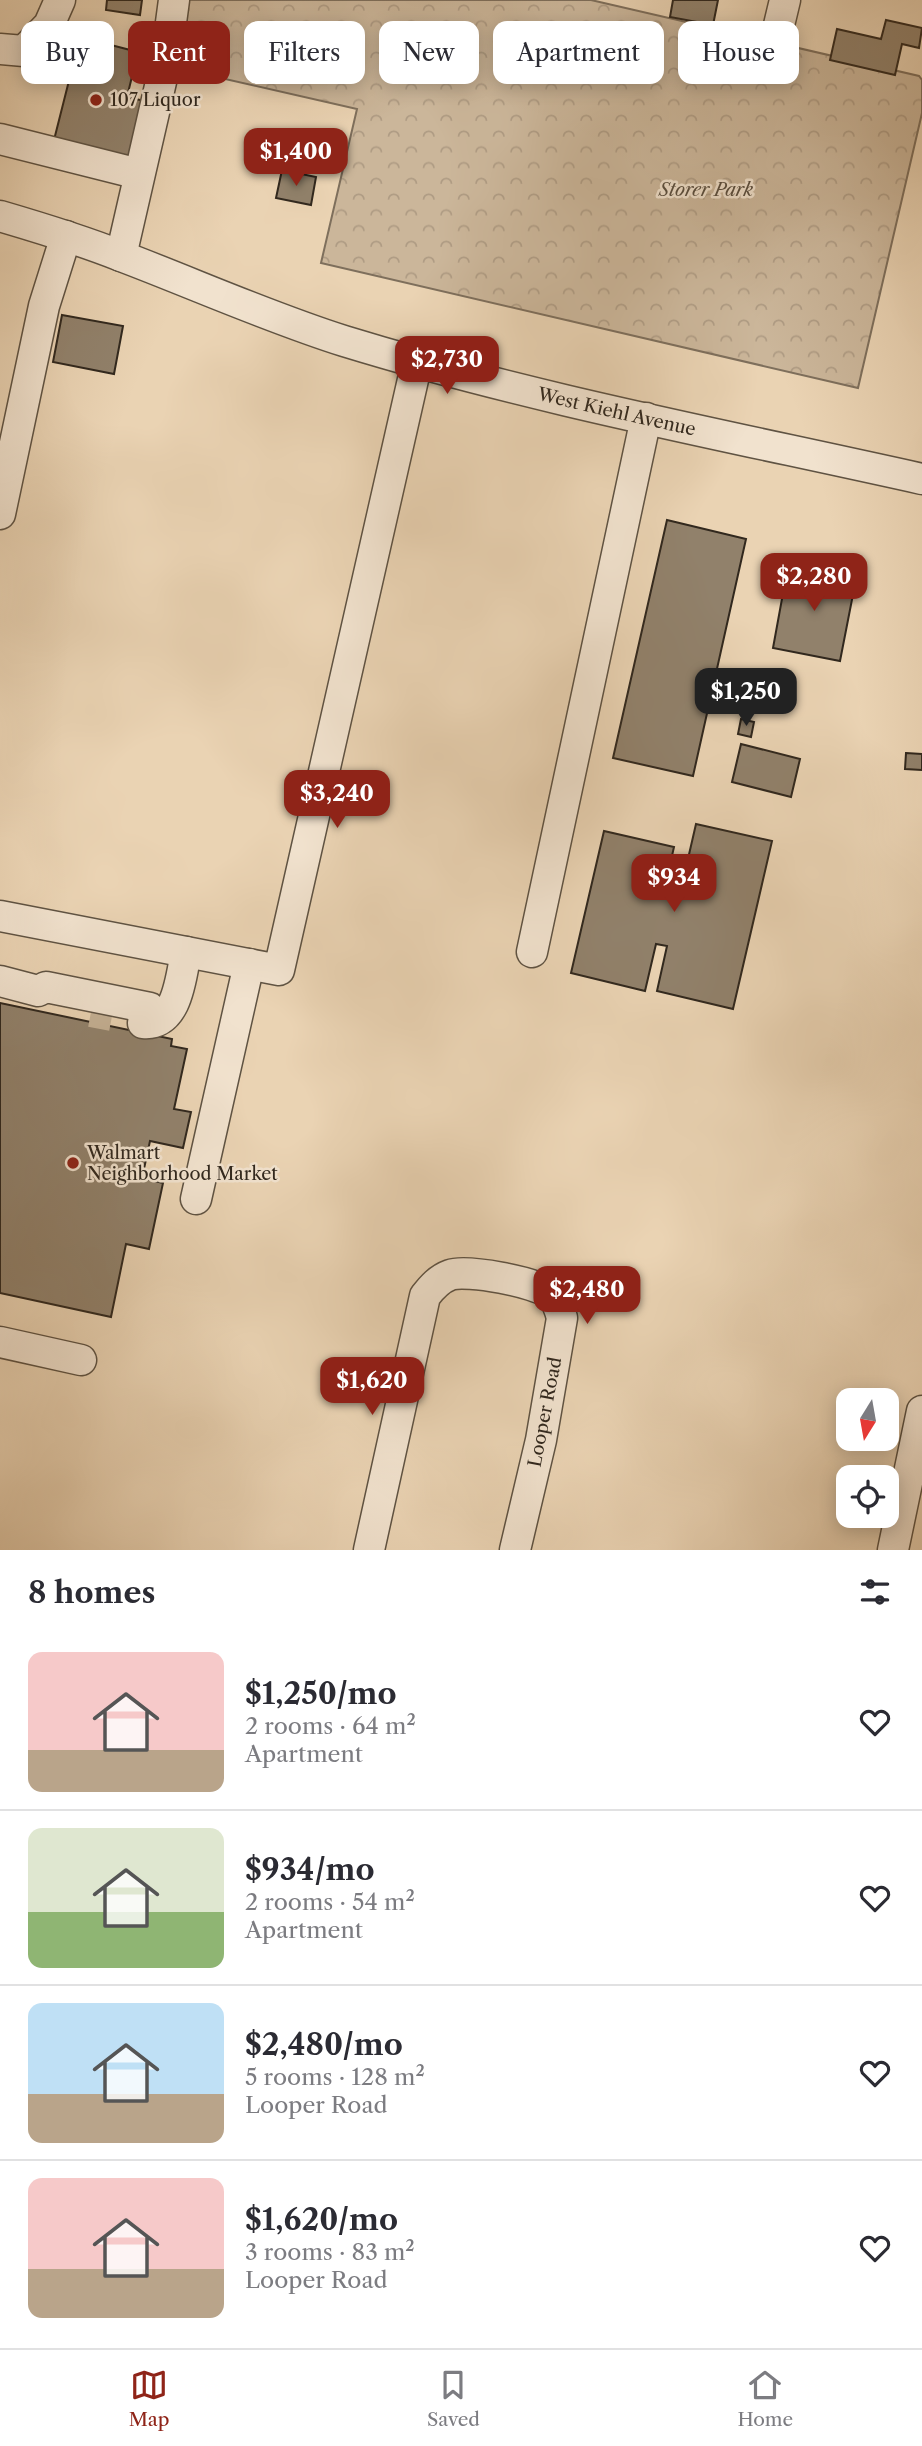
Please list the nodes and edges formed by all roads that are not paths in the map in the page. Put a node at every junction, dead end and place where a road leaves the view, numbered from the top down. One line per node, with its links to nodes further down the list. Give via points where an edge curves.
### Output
1 (60, 0): 5 (street, via 49,25 24,51)
2 (174, 0): 7 (street, via 166,60)
3 (785, 0): 4 (street)
4 (780, 21)
5 (0, 49)
6 (0, 139): 7 (street)
7 (139, 174): 10 (street)
8 (0, 216): 9 (street, West Kiehl Avenue)
9 (66, 236): 10 (street, West Kiehl Avenue); 13 (street)
10 (121, 256): 11 (street, West Kiehl Avenue, via 268,315)
11 (417, 362): 12 (street, West Kiehl Avenue); 19 (street, via 279,970)
12 (646, 418): 14 (street, West Kiehl Avenue); 18 (street)
13 (9, 433): 15 (street)
14 (922, 479)
15 (0, 514)
16 (0, 916): 17 (street)
17 (186, 952): 19 (street); 22 (street, via 176,998)
18 (532, 952)
19 (249, 964): 23 (street)
20 (0, 981): 21 (street)
21 (38, 991): 22 (street, via 46,986 127,1003 150,1009); 22 (street, via 44,1002 147,1024)
22 (160, 1018)
23 (196, 1199)
24 (0, 1342): 25 (street)
25 (81, 1360)
26 (922, 1411): 29 (street)
27 (369, 1550): 28 (street, Looper Road, via 425,1296 450,1275 467,1273 541,1289 550,1294 562,1318 541,1440)
28 (515, 1550)
29 (893, 1550)

